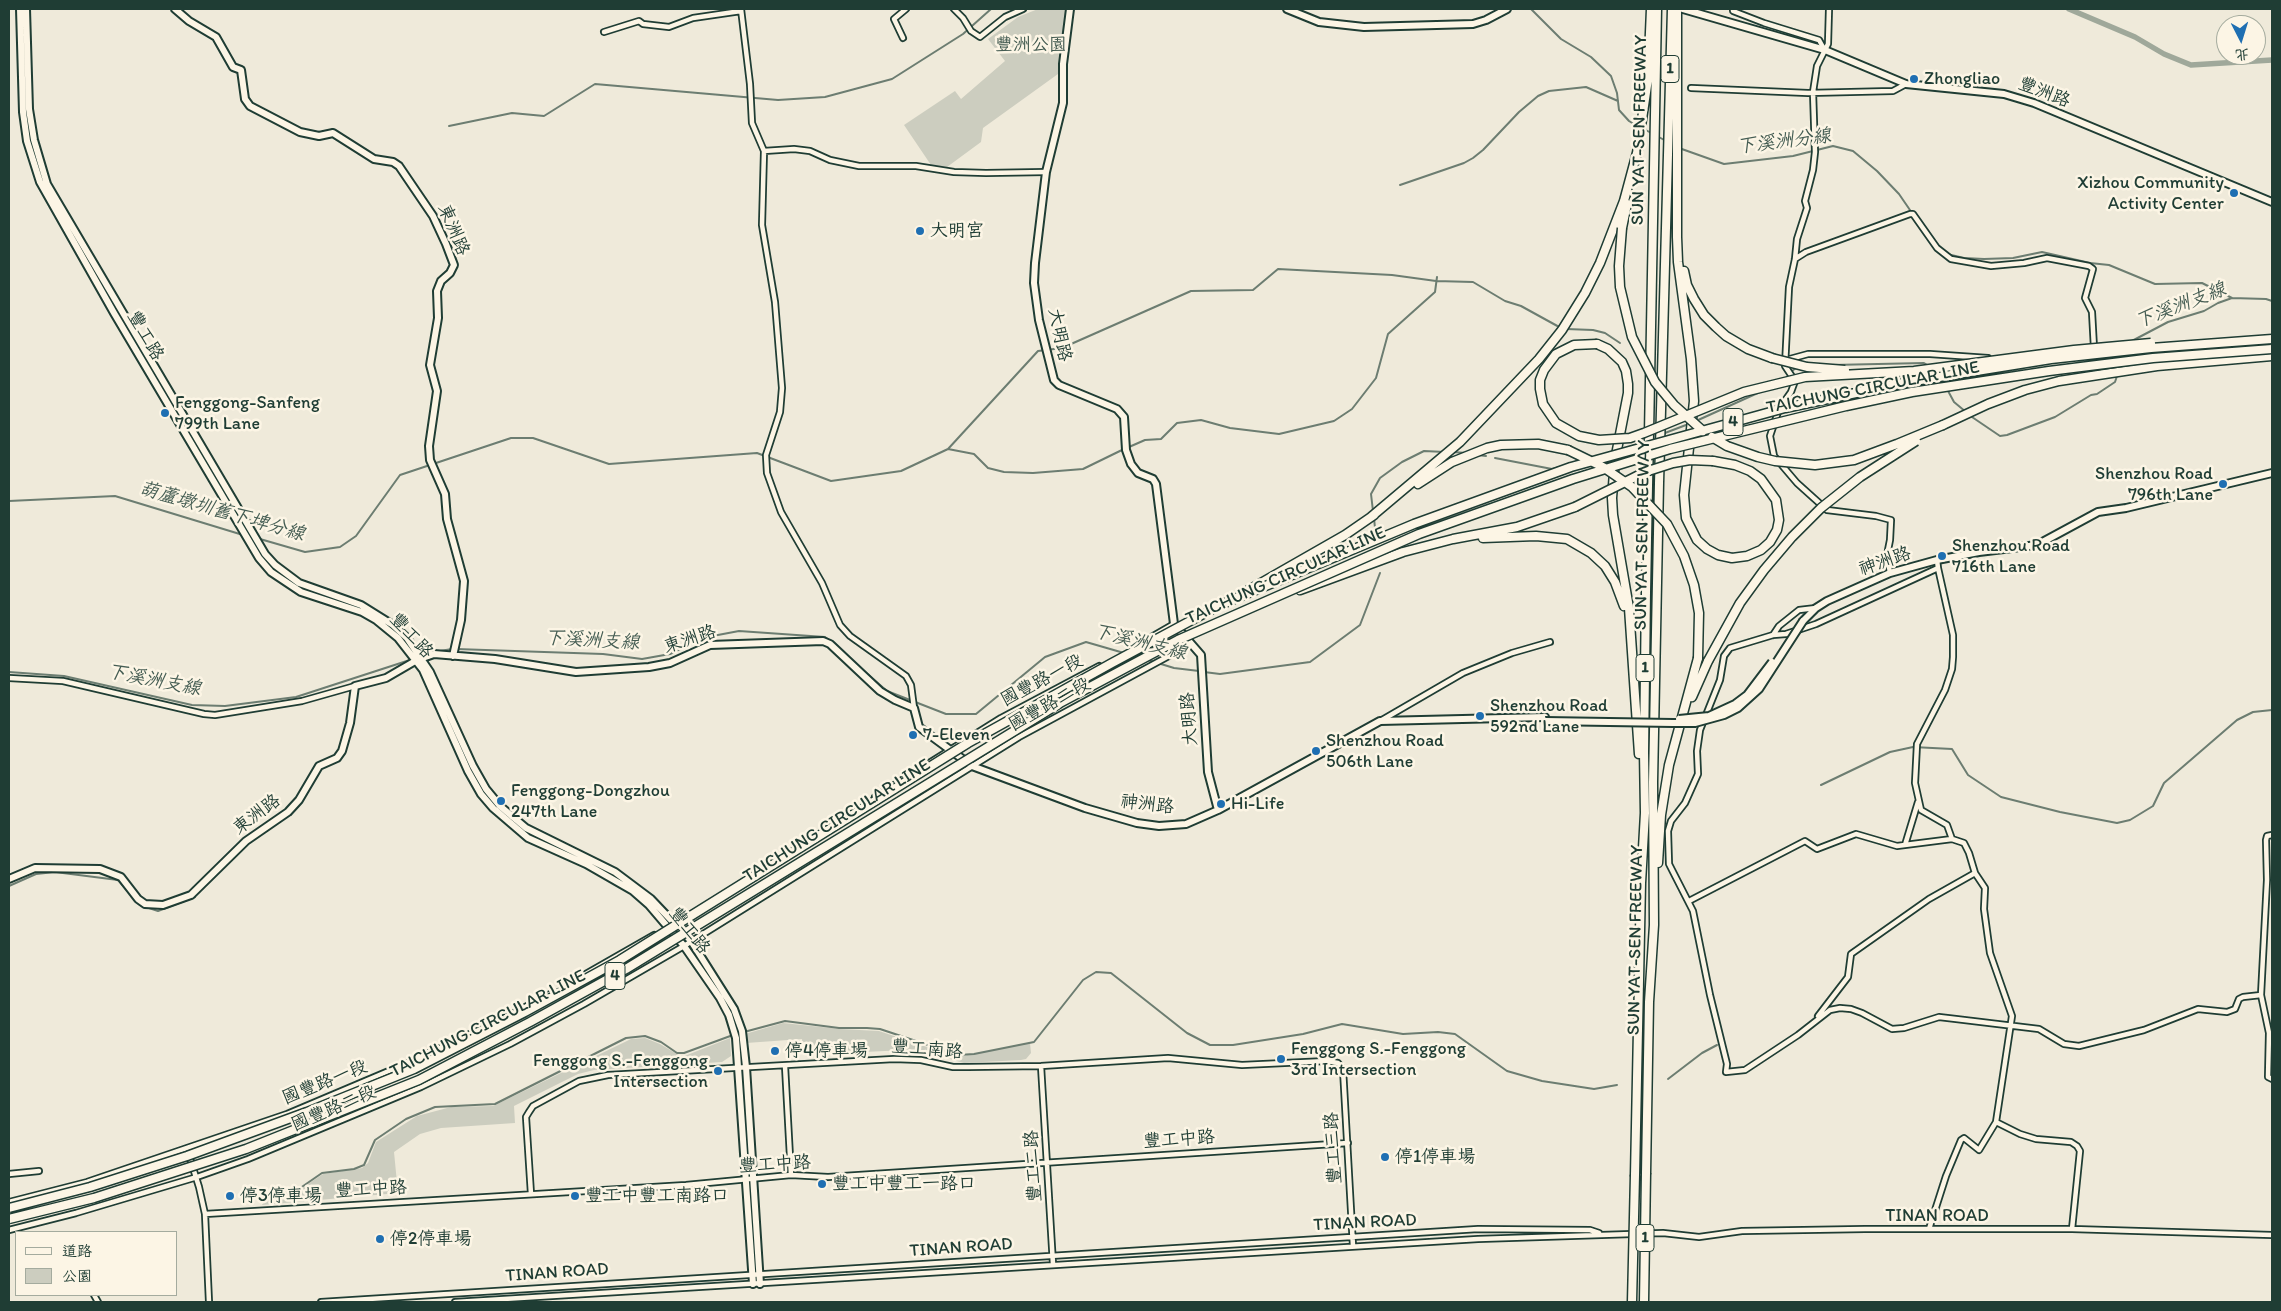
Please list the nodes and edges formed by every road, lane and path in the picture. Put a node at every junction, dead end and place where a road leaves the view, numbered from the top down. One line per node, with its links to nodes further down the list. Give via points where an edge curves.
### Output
1 (20, 9): 53 (street, 豐工路, via 23,112 40,182 252,547 271,572 284,582 301,592 362,612 398,638)
2 (26, 9): 53 (street, 豐工路, via 29,109 47,184 248,528 275,565 299,583 361,605 387,621 407,638)
3 (175, 9): 52 (street, 東洲路, via 188,21 216,37 233,68 241,70 248,104 294,129 319,136 334,134 374,158 396,164 433,216 454,265 437,291 438,318 430,360 437,391 429,441 432,463 445,494 447,519 464,581 461,620)
4 (906, 9): 19 (street, via 894,19)
5 (954, 9): 6 (street, via 969,29 980,36 1005,16)
6 (1023, 9)
7 (1070, 9): 26 (street, 大明路, via 1063,64 1063,104)
8 (1287, 9): 9 (street, via 1319,22 1364,27 1473,24)
9 (1507, 9)
10 (1651, 9): 27 (highway, via 1643,118)
11 (1658, 9): 63 (highway, SUN YAT-SEN FREEWAY / 1, via 1646,592)
12 (1672, 9): 24 (highway, SUN YAT-SEN FREEWAY / 1)
13 (1677, 9): 24 (highway)
14 (1683, 9): 20 (street, 豐洲路)
15 (1734, 9): 20 (street, via 1756,20 1819,40)
16 (1829, 9): 20 (street, via 1828,44)
17 (741, 10): 18 (street, via 693,18 669,27 643,24 639,20); 25 (street, via 752,123)
18 (604, 32)
19 (903, 38)
20 (1824, 50): 21 (street, 豐洲路); 23 (street, via 1817,66)
21 (1906, 84): 23 (street, via 1893,91); 28 (street, 豐洲路, via 2004,94 2034,103)
22 (1691, 88): 23 (street)
23 (1813, 92): 30 (street, via 1815,152)
24 (1672, 130): 29 (highway, via 1676,152); 71 (highway, SUN YAT-SEN FREEWAY / 1, via 1668,156 1656,647)
25 (764, 151): 26 (street, via 810,151 830,160 859,166 916,166 978,173); 56 (street, via 762,224 775,302 782,388 780,412 765,459 771,489 822,583 840,626 906,676 911,685)
26 (1046, 172): 47 (street, 大明路, via 1034,283 1052,374 1059,384 1112,406 1124,417 1126,450 1131,464 1138,473 1153,478 1156,484)
27 (1626, 200): 37 (highway, bridge, via 1620,287 1637,350 1667,397 1709,436 1758,458 1815,465 1854,460); 39 (highway, via 1585,292 1562,330 1539,359 1460,442)
28 (2272, 202)
29 (1677, 237): 36 (highway, bridge, via 1687,285 1704,315 1726,336 1748,349 1807,367); 40 (highway, bridge, via 1694,401 1684,495 1686,518 1697,540 1718,555 1732,558 1748,556 1770,542 1779,520 1776,500 1761,479 1735,465 1690,460 1672,463 1645,472 1544,520)
30 (1795, 259): 33 (street, via 1806,252 1913,214 1937,248 1951,258 1991,266 2046,258 2089,266 2093,269 2085,298 2092,312); 35 (street, via 1789,287)
31 (2272, 337): 33 (street); 36 (highway, bridge, via 2074,350 1947,368); 44 (highway, TAICHUNG CIRCULAR LINE / 4, bridge, via 2051,359 1908,382 1785,408 1571,467 1414,524)
32 (2272, 349): 46 (highway, TAICHUNG CIRCULAR LINE / 4, bridge, via 2153,358 1912,392 1670,449 1573,479 1419,534)
33 (2094, 350): 35 (street, via 1998,358 1930,354 1808,354)
34 (2272, 356): 37 (highway, via 2157,366 2059,381 1998,400)
35 (1785, 360): 43 (street, via 1785,366 1795,381 1778,409 1770,436 1774,456 1827,510 1891,520 1887,554)
36 (1885, 372): 48 (highway, bridge, via 1781,381 1726,398 1644,434 1630,438 1599,440 1580,436 1556,423 1543,404 1540,380 1556,354 1574,345 1597,344 1622,362 1626,371 1628,393 1615,460 1612,488)
37 (1943, 425): 58 (highway, bridge, via 1860,477 1821,508 1792,537 1740,603 1708,661)
38 (2272, 473): 41 (street, 神洲路, via 2098,512 2037,545)
39 (1371, 517): 44 (highway, bridge, via 1345,536); 58 (highway, bridge, via 1452,462 1507,444 1538,444 1577,453 1638,492 1677,540 1697,598 1698,658)
40 (1403, 552): 46 (highway, bridge); 48 (highway, via 1480,538 1536,536 1567,539 1605,566 1624,602)
41 (1936, 560): 42 (street); 43 (street, 神洲路)
42 (1938, 568): 49 (street, via 1816,624); 61 (street, via 1954,652 1945,690 1917,744 1915,776)
43 (1890, 573): 45 (street, 神洲路)
44 (1220, 605): 96 (highway, TAICHUNG CIRCULAR LINE / 4, bridge, via 968,743 620,960 414,1069 188,1156)
45 (1816, 608): 49 (street, via 1799,610); 57 (street, 神洲路, bridge, via 1803,621 1759,690 1724,715 1673,724 1545,719)
46 (1233, 616): 98 (highway, TAICHUNG CIRCULAR LINE / 4, bridge, via 1178,640 1060,703 626,969 419,1080 246,1149 94,1198)
47 (1174, 624): 51 (street, 大明路); 59 (street, 國豐路一段)
48 (1630, 630): 63 (highway)
49 (1772, 635): 69 (street, via 1727,650 1720,680 1700,730 1698,774 1685,803 1671,821 1668,831 1669,864)
50 (1550, 642): 57 (street, via 1463,673)
51 (1191, 644): 60 (street, 國豐路二段); 62 (street, 大明路, via 1200,655 1208,772)
52 (453, 656): 53 (street, 東洲路, via 434,654); 56 (street, 東洲路, via 576,672 670,664 710,644 814,640 830,644 880,691)
53 (419, 659): 55 (street, 東洲路, via 386,678); 70 (street, 豐工路, via 473,766 500,806 538,836 615,872); 72 (street, 豐工路, via 468,771 493,808 528,838 586,864 633,891)
54 (9, 678): 55 (street, via 63,680 215,715 302,701)
55 (355, 686): 68 (street, 東洲路, via 342,752 320,766 288,812 246,841 191,895 163,905 148,905 140,901 121,876 100,869 35,868)
56 (914, 708): 59 (street, 神洲路, via 918,727)
57 (1380, 721): 62 (street, 神洲路)
58 (1676, 738): 71 (highway, via 1662,815)
59 (950, 749): 60 (street, 神洲路); 70 (street, 國豐路一段)
60 (972, 766): 62 (street, 神洲路, via 1085,808 1137,823 1186,824); 73 (street, 國豐路二段)
61 (1918, 802): 65 (street, via 1921,810 1947,825); 66 (street)
62 (1218, 810)
63 (1645, 813): 113 (highway, SUN YAT-SEN FREEWAY / 1, bridge)
64 (2272, 836): 75 (street, via 2267,836 2266,840)
65 (1952, 839): 66 (street); 67 (street, via 1964,843)
66 (1905, 845): 69 (street, via 1897,846 1856,834 1816,849 1805,841)
67 (1976, 872): 76 (street, via 1929,899 1851,954 1848,977); 77 (street, via 1985,888 1984,910 1990,953 2012,1016)
68 (9, 879)
69 (1689, 900): 76 (street, via 1727,1064 1726,1072 1745,1070 1798,1036)
70 (675, 922): 72 (street, 國豐路一段); 73 (street, 豐工路)
71 (1654, 925): 114 (highway, SUN YAT-SEN FREEWAY / 1, bridge, via 1649,1002)
72 (668, 927): 74 (street, 豐工路); 87 (street, 國豐路一段, via 526,1007 410,1062 288,1114)
73 (691, 941): 74 (street, 國豐路二段); 78 (street, 豐工路, via 734,1009)
74 (684, 946): 78 (street, 豐工路, via 720,998); 92 (street, 國豐路二段, via 528,1035 421,1087)
75 (2261, 995): 77 (street, via 2243,997 2235,1009 2227,1012 2198,1009 2144,1030 2079,1046 2064,1044 2039,1029); 84 (street, via 2269,1034 2268,1077)
76 (1816, 1020): 77 (street, via 1830,1010 1840,1008 1857,1011 1892,1029 1939,1017)
77 (2010, 1026): 85 (street)
78 (739, 1034): 82 (street, 豐工路); 83 (street, 豐工路)
79 (1327, 1061): 81 (street, 豐工南路, via 1242,1065 1168,1058); 86 (street, 豐工三路, via 1338,1063 1343,1069)
80 (785, 1066): 81 (street, 豐工南路, via 910,1059 953,1067); 82 (street, 豐工南路); 91 (street)
81 (1041, 1066): 88 (street, 豐工二路)
82 (746, 1067): 83 (street, 豐工南路); 93 (street, 豐工路)
83 (738, 1068): 93 (street, 豐工路); 94 (street, 豐工南路, via 599,1076 579,1081 533,1106 526,1118)
84 (2272, 1078)
85 (1996, 1122): 99 (street, via 1979,1150 1964,1138 1961,1140); 100 (street, via 2020,1134 2078,1146)
86 (1348, 1143): 88 (street, 豐工中路); 104 (street, 豐工三路)
87 (186, 1149): 92 (street); 95 (street, 國豐路一段, via 87,1182)
88 (1048, 1162): 91 (street, 豐工中路, via 828,1177); 106 (street, 豐工二路)
89 (39, 1172): 90 (street)
90 (9, 1174)
91 (791, 1175): 93 (street, 豐工中路)
92 (197, 1177): 97 (street); 101 (street, 國豐路二段)
93 (749, 1180): 94 (street, 豐工中路); 108 (street, 豐工路)
94 (531, 1194): 97 (street, 豐工中路)
95 (9, 1202)
96 (9, 1208)
97 (204, 1214): 110 (street)
98 (9, 1219)
99 (1929, 1229): 100 (street, TINAN ROAD); 102 (street, TINAN ROAD, via 1742,1231 1699,1237 1663,1233)
100 (2072, 1229): 103 (street, TINAN ROAD)
101 (9, 1230)
102 (1602, 1234): 104 (street, TINAN ROAD, via 1590,1230 1514,1229); 105 (street, TINAN ROAD)
103 (2272, 1235)
104 (1353, 1237): 105 (street, 豐工三路); 106 (street, TINAN ROAD)
105 (1353, 1246): 107 (street, TINAN ROAD)
106 (1053, 1256): 107 (street, 豐工二路); 108 (street, TINAN ROAD)
107 (1053, 1264): 109 (street, TINAN ROAD)
108 (756, 1274): 109 (street, 豐工路); 111 (street, TINAN ROAD)
109 (756, 1284): 112 (street, TINAN ROAD)
110 (210, 1302)
111 (321, 1302)
112 (455, 1302)
113 (1632, 1302)
114 (1644, 1302)

